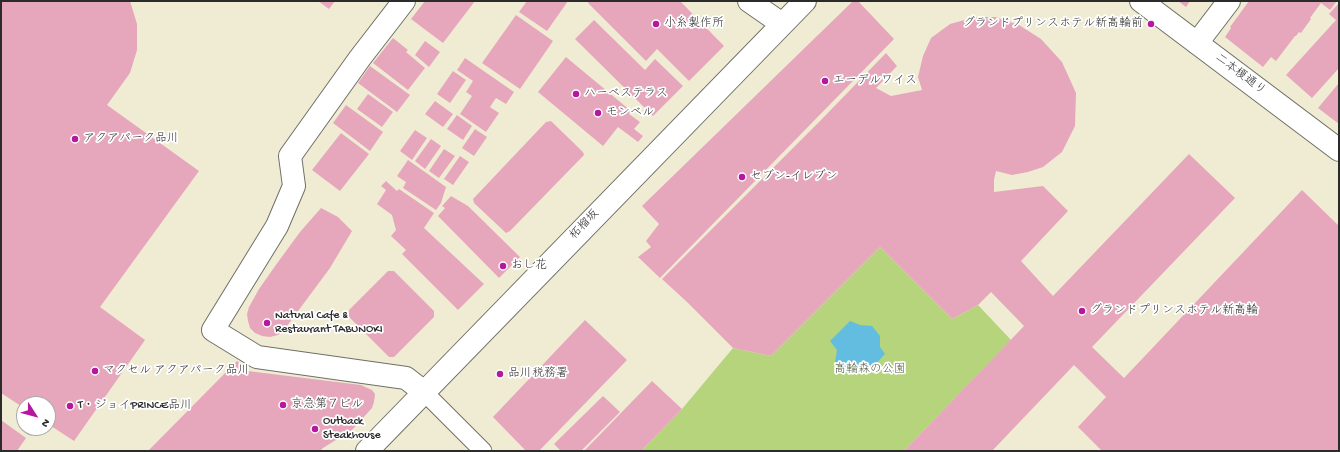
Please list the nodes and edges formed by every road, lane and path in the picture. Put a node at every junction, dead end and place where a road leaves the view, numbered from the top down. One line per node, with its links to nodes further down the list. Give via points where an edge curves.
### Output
1 (404, 1): 9 (street, via 290,156 294,186 277,226 214,330 257,357 406,378)
2 (749, 1): 6 (street)
3 (805, 1): 6 (street, 柘榴坂)
4 (1141, 1): 7 (street, 二本榎通り)
5 (1229, 1): 7 (street)
6 (782, 24): 9 (street, 柘榴坂)
7 (1197, 43): 8 (street, 二本榎通り)
8 (1339, 150)
9 (424, 392): 10 (street, 柘榴坂); 11 (street)
10 (367, 451)
11 (483, 451)

